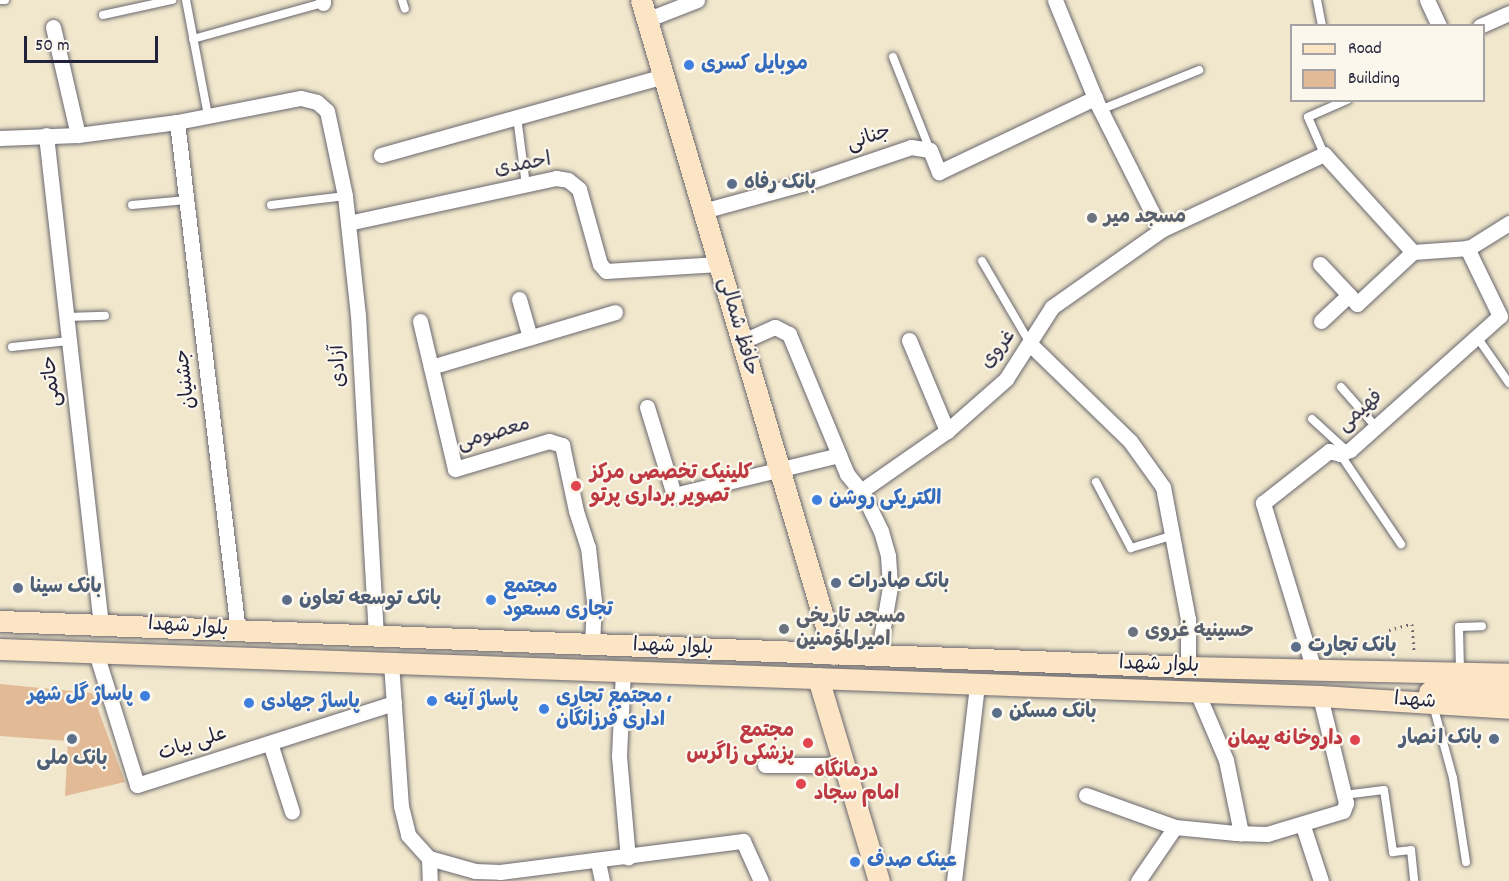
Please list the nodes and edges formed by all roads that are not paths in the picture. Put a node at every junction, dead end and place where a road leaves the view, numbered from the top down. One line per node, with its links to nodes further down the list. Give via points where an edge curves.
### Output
1 (0, 0): 2 (lane)
2 (5, 0)
3 (172, 0): 14 (lane)
4 (186, 0): 19 (lane)
5 (402, 0): 11 (lane)
6 (697, 0): 12 (street)
7 (1055, 0): 24 (street)
8 (1317, 0): 15 (lane)
9 (1427, 0): 16 (street)
10 (323, 2): 19 (lane)
11 (405, 9)
12 (644, 10): 22 (main road, حافظ شمالی)
13 (1509, 13): 17 (street)
14 (103, 15)
15 (1322, 24)
16 (1438, 24)
17 (1484, 24)
18 (53, 27): 29 (street)
19 (193, 39): 25 (lane)
20 (893, 57): 31 (lane)
21 (1198, 70): 24 (lane)
22 (663, 76): 26 (street); 39 (main road, حافظ شمالی)
23 (1342, 102): 32 (lane, via 1308,117)
24 (1098, 104): 31 (street, via 939,172); 42 (street)
25 (208, 115): 27 (street); 35 (street, آزادی, via 282,100 317,102 327,111)
26 (518, 117): 33 (street); 34 (lane)
27 (177, 122): 29 (street); 36 (street, جشنیان)
28 (46, 135): 29 (street); 30 (street); 52 (street, حاتمی)
29 (78, 135)
30 (0, 138)
31 (930, 150): 39 (street, جنانی, via 911,147 802,184)
32 (1324, 154): 42 (street); 44 (street)
33 (381, 155)
34 (526, 186): 40 (street, احمدی); 46 (street, احمدی, via 556,178 568,180 579,189 600,264 606,271)
35 (345, 196): 38 (lane); 40 (street, آزادی)
36 (187, 200): 37 (lane); 79 (street, جشنیان)
37 (132, 205)
38 (271, 205)
39 (703, 211): 46 (main road, حافظ شمالی)
40 (348, 223): 80 (street, آزادی, via 358,315)
41 (1509, 224): 43 (street)
42 (1161, 230): 60 (street, غروی, via 1052,307)
43 (1467, 248): 44 (street); 56 (street, فهیمی, via 1500,316)
44 (1413, 252): 48 (street, via 1357,304)
45 (982, 261): 60 (lane)
46 (718, 264): 59 (main road, حافظ شمالی)
47 (1320, 264): 48 (street)
48 (1349, 296): 54 (street)
49 (519, 299): 55 (street)
50 (615, 312): 55 (street)
51 (105, 316): 52 (lane)
52 (67, 317): 58 (street, حاتمی)
53 (420, 321): 62 (street, معصومی)
54 (1321, 321)
55 (530, 337): 62 (street)
56 (1477, 337): 63 (lane); 67 (street, فهیمی)
57 (909, 340): 68 (street)
58 (69, 341): 61 (lane); 77 (street, حاتمی)
59 (741, 342): 70 (street, via 775,327 789,334); 71 (main road, حافظ شمالی)
60 (1031, 345): 68 (street, غروی, via 1006,379); 74 (street, via 1130,441 1156,473 1163,487)
61 (12, 347)
62 (431, 367): 81 (street, معصومی, via 455,469 549,441 562,445 588,547 594,601)
63 (1509, 383)
64 (1341, 387): 67 (lane)
65 (647, 407): 71 (street, via 674,495)
66 (1312, 419): 69 (lane)
67 (1376, 427): 69 (street, فهیمی)
68 (947, 431): 73 (street, غروی)
69 (1343, 452): 75 (lane); 88 (street, فهیمی, via 1329,451 1263,503)
70 (839, 455): 71 (street); 73 (street, via 847,474)
71 (780, 471): 84 (main road, حافظ شمالی)
72 (1096, 482): 74 (lane, via 1131,548)
73 (861, 491): 85 (street, via 881,531 888,556 890,587)
74 (1171, 536): 87 (street, via 1188,619)
75 (1401, 544)
76 (0, 621): 77 (main road, بلوار شهدا)
77 (101, 623): 79 (main road, بلوار شهدا)
78 (1482, 626): 91 (lane, via 1459,627)
79 (238, 631): 80 (main road, بلوار شهدا)
80 (376, 634): 81 (main road, بلوار شهدا)
81 (592, 645): 84 (main road, بلوار شهدا)
82 (0, 649): 83 (main road, بلوار شهدا)
83 (96, 653): 86 (main road, بلوار شهدا); 101 (street, علی بیات, via 137,785)
84 (834, 654): 85 (main road, بلوار شهدا); 93 (main road)
85 (878, 656): 87 (main road, بلوار شهدا)
86 (391, 663): 90 (main road, بلوار شهدا); 99 (street)
87 (1188, 667): 88 (main road, بلوار شهدا)
88 (1314, 670): 89 (main road, بلوار شهدا)
89 (1347, 670): 91 (main road, شهدا); 98 (main road)
90 (623, 671): 93 (main road, بلوار شهدا); 111 (street, via 619,756)
91 (1460, 673): 92 (main road, شهدا)
92 (1509, 674)
93 (818, 678): 94 (main road, بلوار شهدا); 103 (main road)
94 (977, 684): 95 (main road, بلوار شهدا); 119 (street)
95 (1197, 692): 97 (main road, بلوار شهدا); 109 (street, via 1226,760)
96 (1509, 692): 98 (main road)
97 (1320, 696): 98 (main road); 105 (street)
98 (1440, 697): 100 (main road, شهدا); 113 (lane)
99 (394, 703): 101 (street, علی بیات); 110 (street, via 401,806 408,835)
100 (1509, 708)
101 (270, 743): 106 (street)
102 (765, 765): 103 (street)
103 (844, 765): 118 (main road)
104 (1086, 795): 108 (street)
105 (1344, 795): 107 (street, via 1343,812); 122 (lane, via 1384,790 1393,852 1411,850)
106 (292, 812)
107 (1303, 826): 109 (street, via 1267,834); 121 (street)
108 (1175, 827): 109 (street); 120 (street)
109 (1241, 833)
110 (429, 858): 114 (street); 115 (street)
111 (628, 858): 112 (street); 117 (street, via 743,841)
112 (598, 862): 114 (street); 116 (street)
113 (1466, 862)
114 (498, 876)
115 (430, 881)
116 (602, 881)
117 (761, 881)
118 (879, 881)
119 (954, 881)
120 (1138, 881)
121 (1321, 881)
122 (1414, 881)

